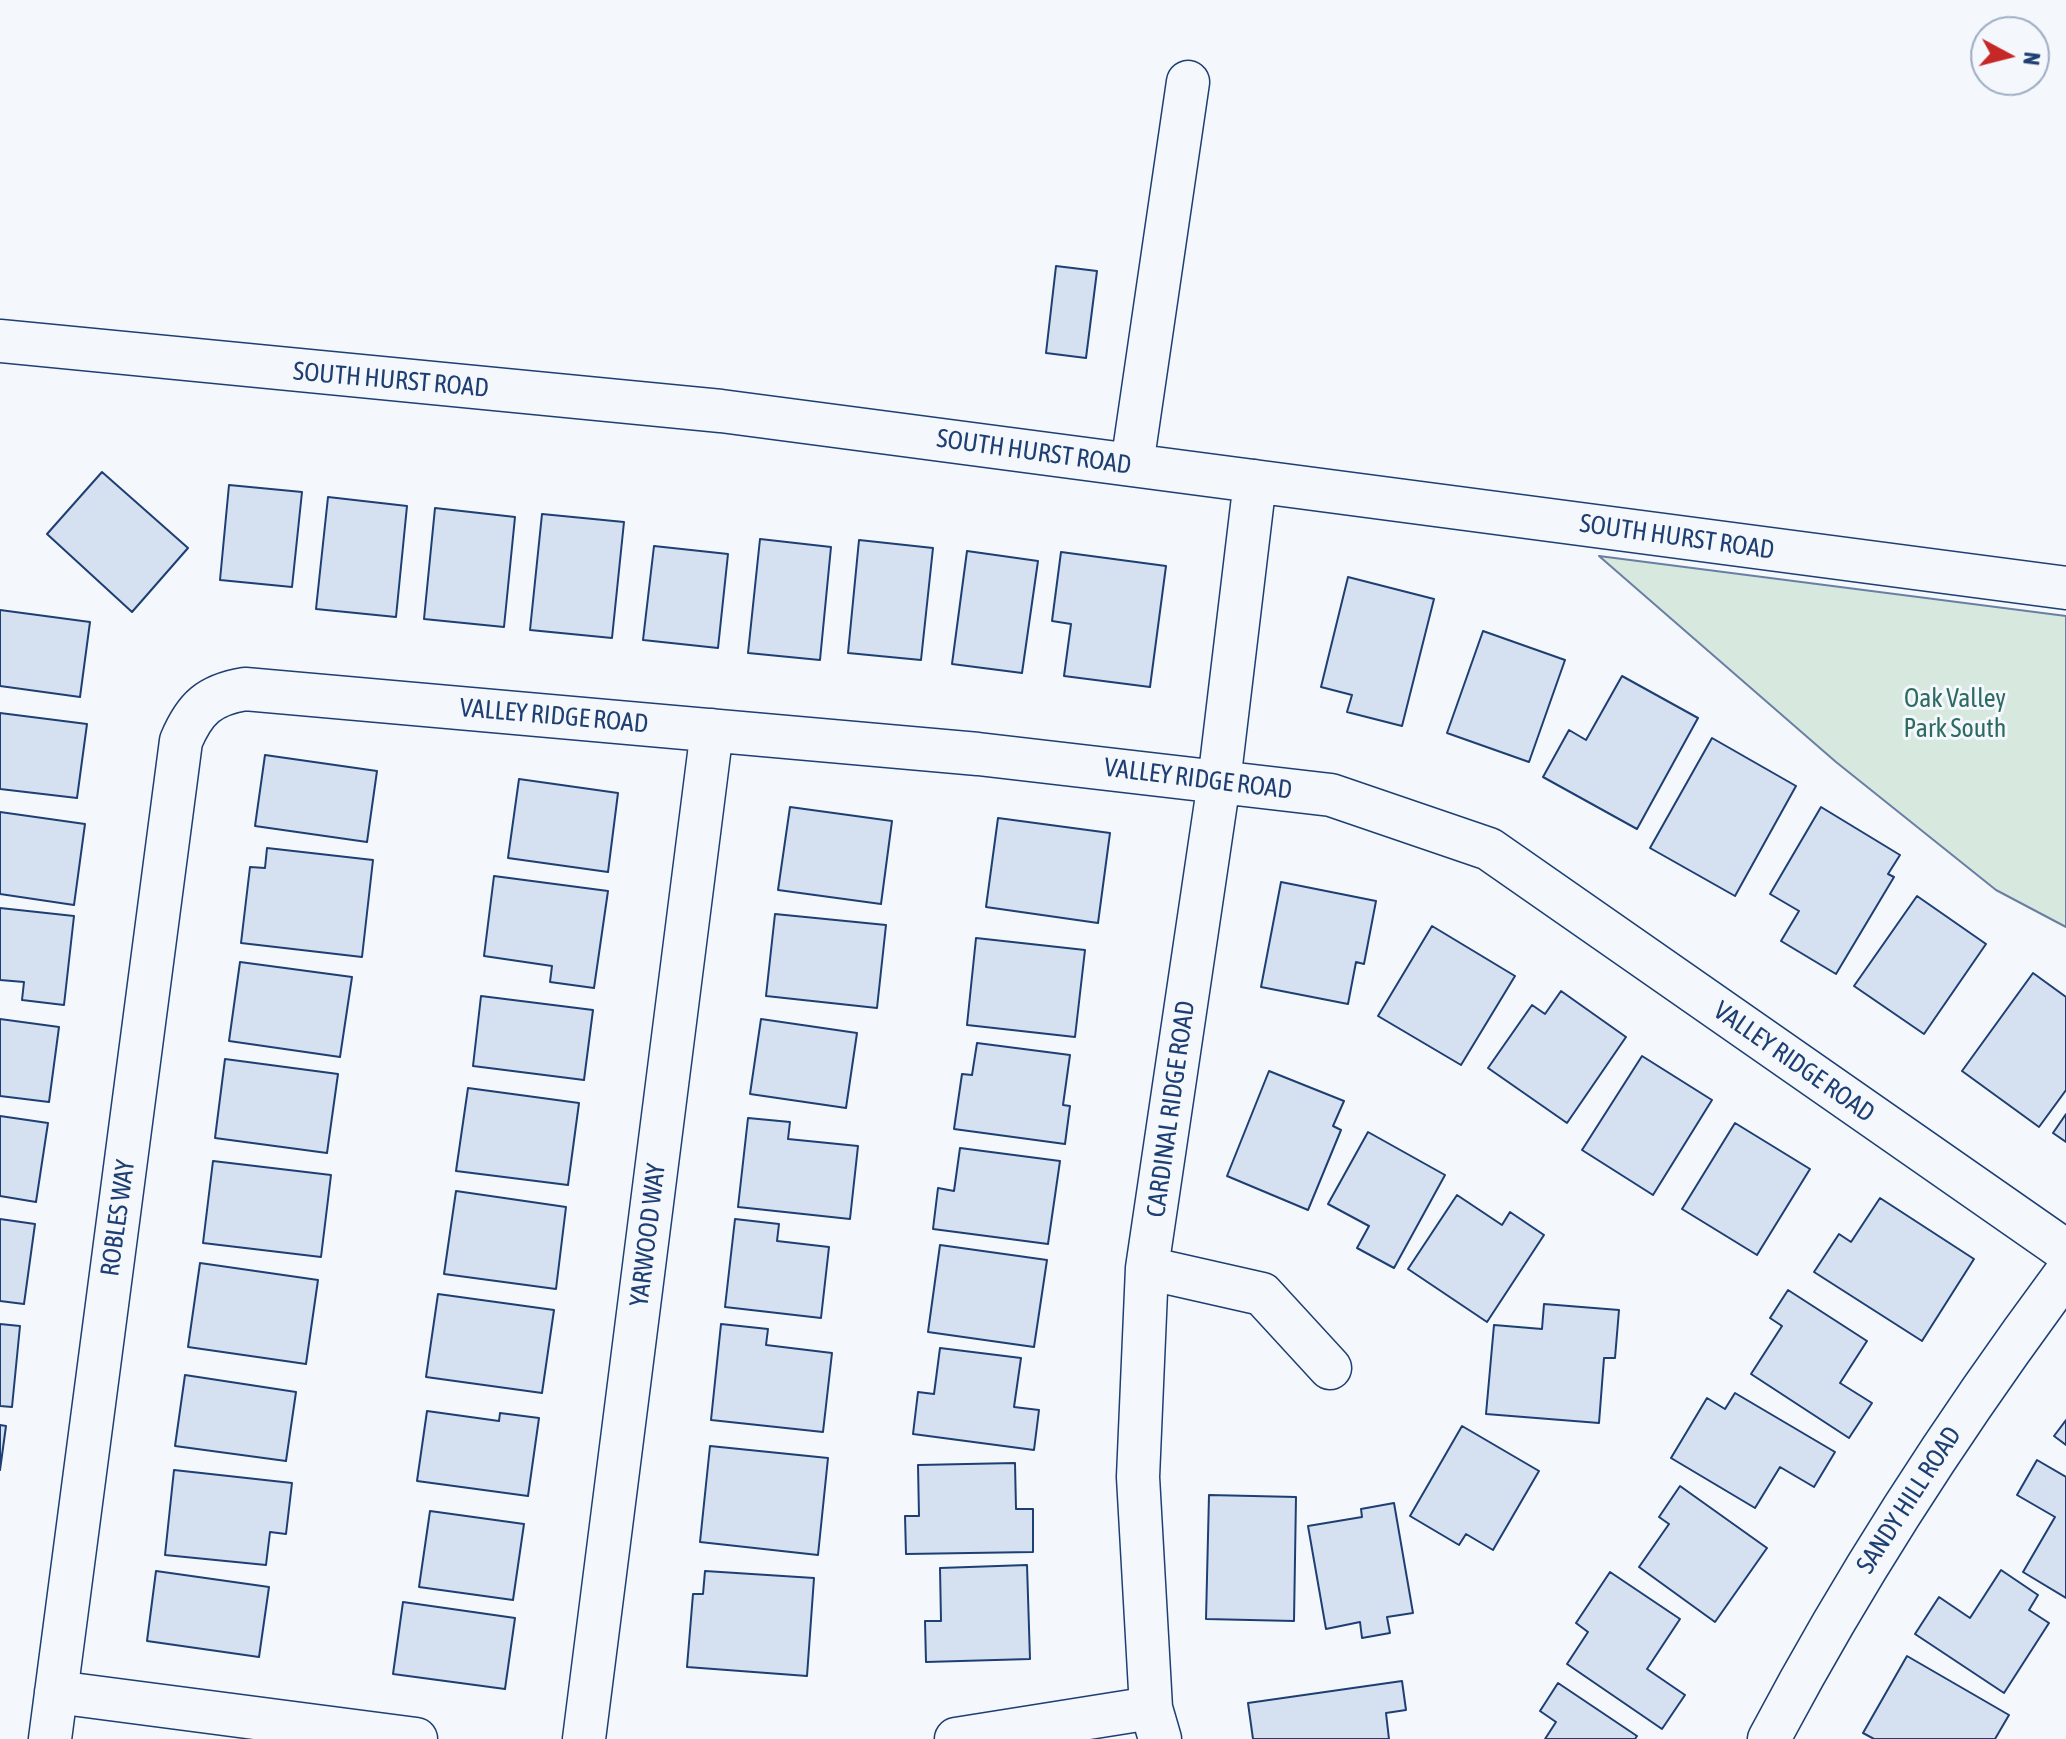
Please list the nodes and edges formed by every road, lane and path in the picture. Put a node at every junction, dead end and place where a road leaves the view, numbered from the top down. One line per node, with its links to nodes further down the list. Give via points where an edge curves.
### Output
1 (1188, 82): 3 (street)
2 (0, 341): 3 (street, SOUTH HURST ROAD, via 721,411)
3 (1132, 465): 4 (street, SOUTH HURST ROAD)
4 (1255, 481): 5 (street, SOUTH HURST ROAD); 8 (street, CARDINAL RIDGE ROAD)
5 (2066, 588)
6 (202, 703): 7 (street, VALLEY RIDGE ROAD, via 245,689); 13 (street, ROBLES WAY, via 181,741)
7 (712, 730): 8 (street, VALLEY RIDGE ROAD); 17 (street, YARWOOD WAY)
8 (1219, 782): 9 (street, VALLEY RIDGE ROAD, via 1331,795 1489,849); 10 (street, CARDINAL RIDGE ROAD)
9 (2066, 1251)
10 (1147, 1268): 12 (street, via 1262,1294); 14 (street, CARDINAL RIDGE ROAD, via 1138,1477)
11 (2066, 1273): 19 (street, SANDY HILL ROAD, via 1981,1388 1828,1627)
12 (1330, 1368)
13 (56, 1692): 15 (street, ROBLES WAY); 16 (street)
14 (1155, 1724): 18 (street)
15 (50, 1739)
16 (416, 1739)
17 (584, 1739)
18 (956, 1739)
19 (1769, 1739)

